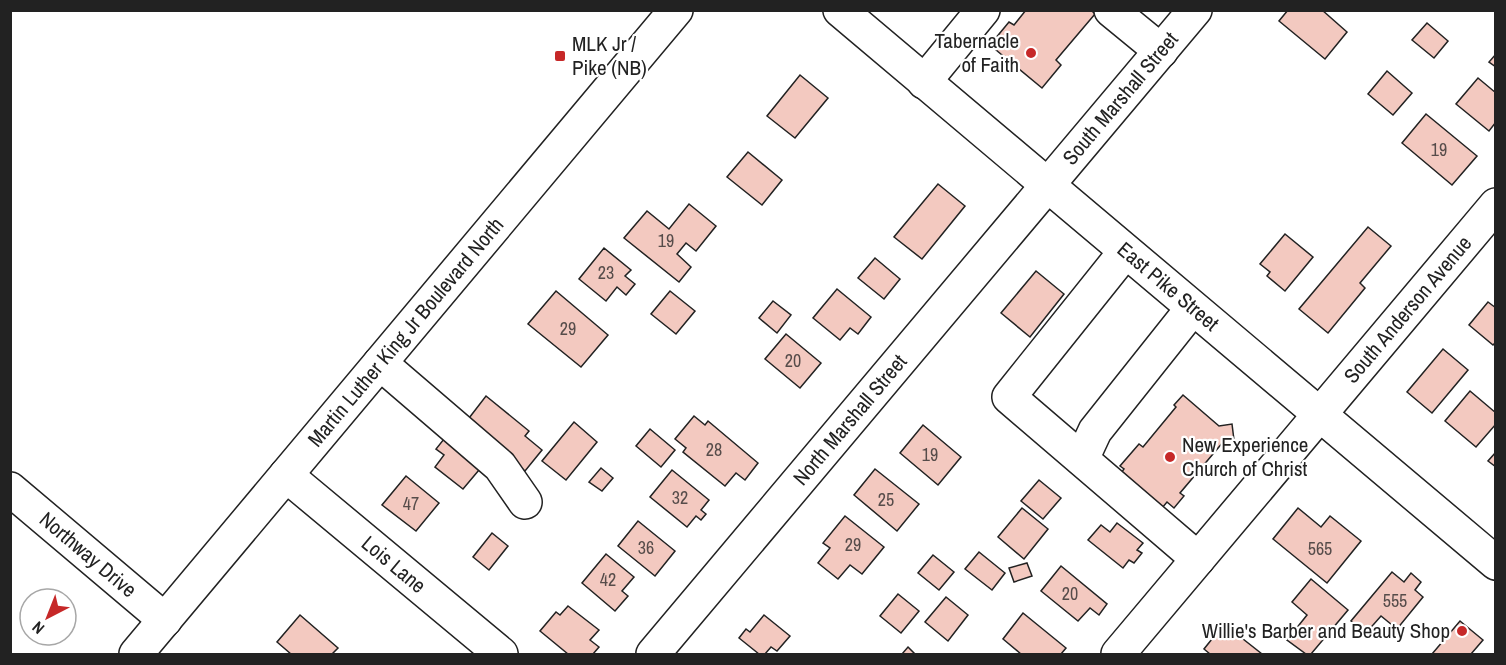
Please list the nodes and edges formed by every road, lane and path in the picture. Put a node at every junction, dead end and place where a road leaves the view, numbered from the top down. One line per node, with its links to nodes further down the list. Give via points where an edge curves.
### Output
1 (676, 10): 12 (street, Martin Luther King Jr Boulevard North)
2 (840, 10): 7 (street, East Pike Street)
3 (983, 10): 7 (street)
4 (1111, 10): 6 (street)
5 (1195, 10): 6 (street, South Marshall Street)
6 (1161, 51): 8 (street, South Marshall Street)
7 (924, 82): 8 (street, East Pike Street)
8 (1047, 187): 10 (street, East Pike Street); 23 (street, North Marshall Street)
9 (1496, 205): 13 (street, South Anderson Avenue)
10 (1125, 252): 11 (street, East Pike Street); 14 (street, via 1009,397)
11 (1192, 309): 13 (street, East Pike Street); 14 (street, via 1095,431)
12 (380, 363): 15 (street, Martin Luther King Jr Boulevard North); 17 (street, via 500,466)
13 (1319, 415): 18 (street, South Anderson Avenue); 19 (street, East Pike Street)
14 (1082, 459): 18 (street)
15 (286, 475): 20 (street, Martin Luther King Jr Boulevard North); 22 (street, Lois Lane)
16 (10, 489): 20 (street, Northway Drive)
17 (525, 502)
18 (1198, 559): 24 (street, South Anderson Avenue)
19 (1496, 564)
20 (165, 620): 21 (street, Martin Luther King Jr Boulevard North)
21 (136, 654)
22 (501, 654)
23 (653, 654)
24 (1118, 654)

